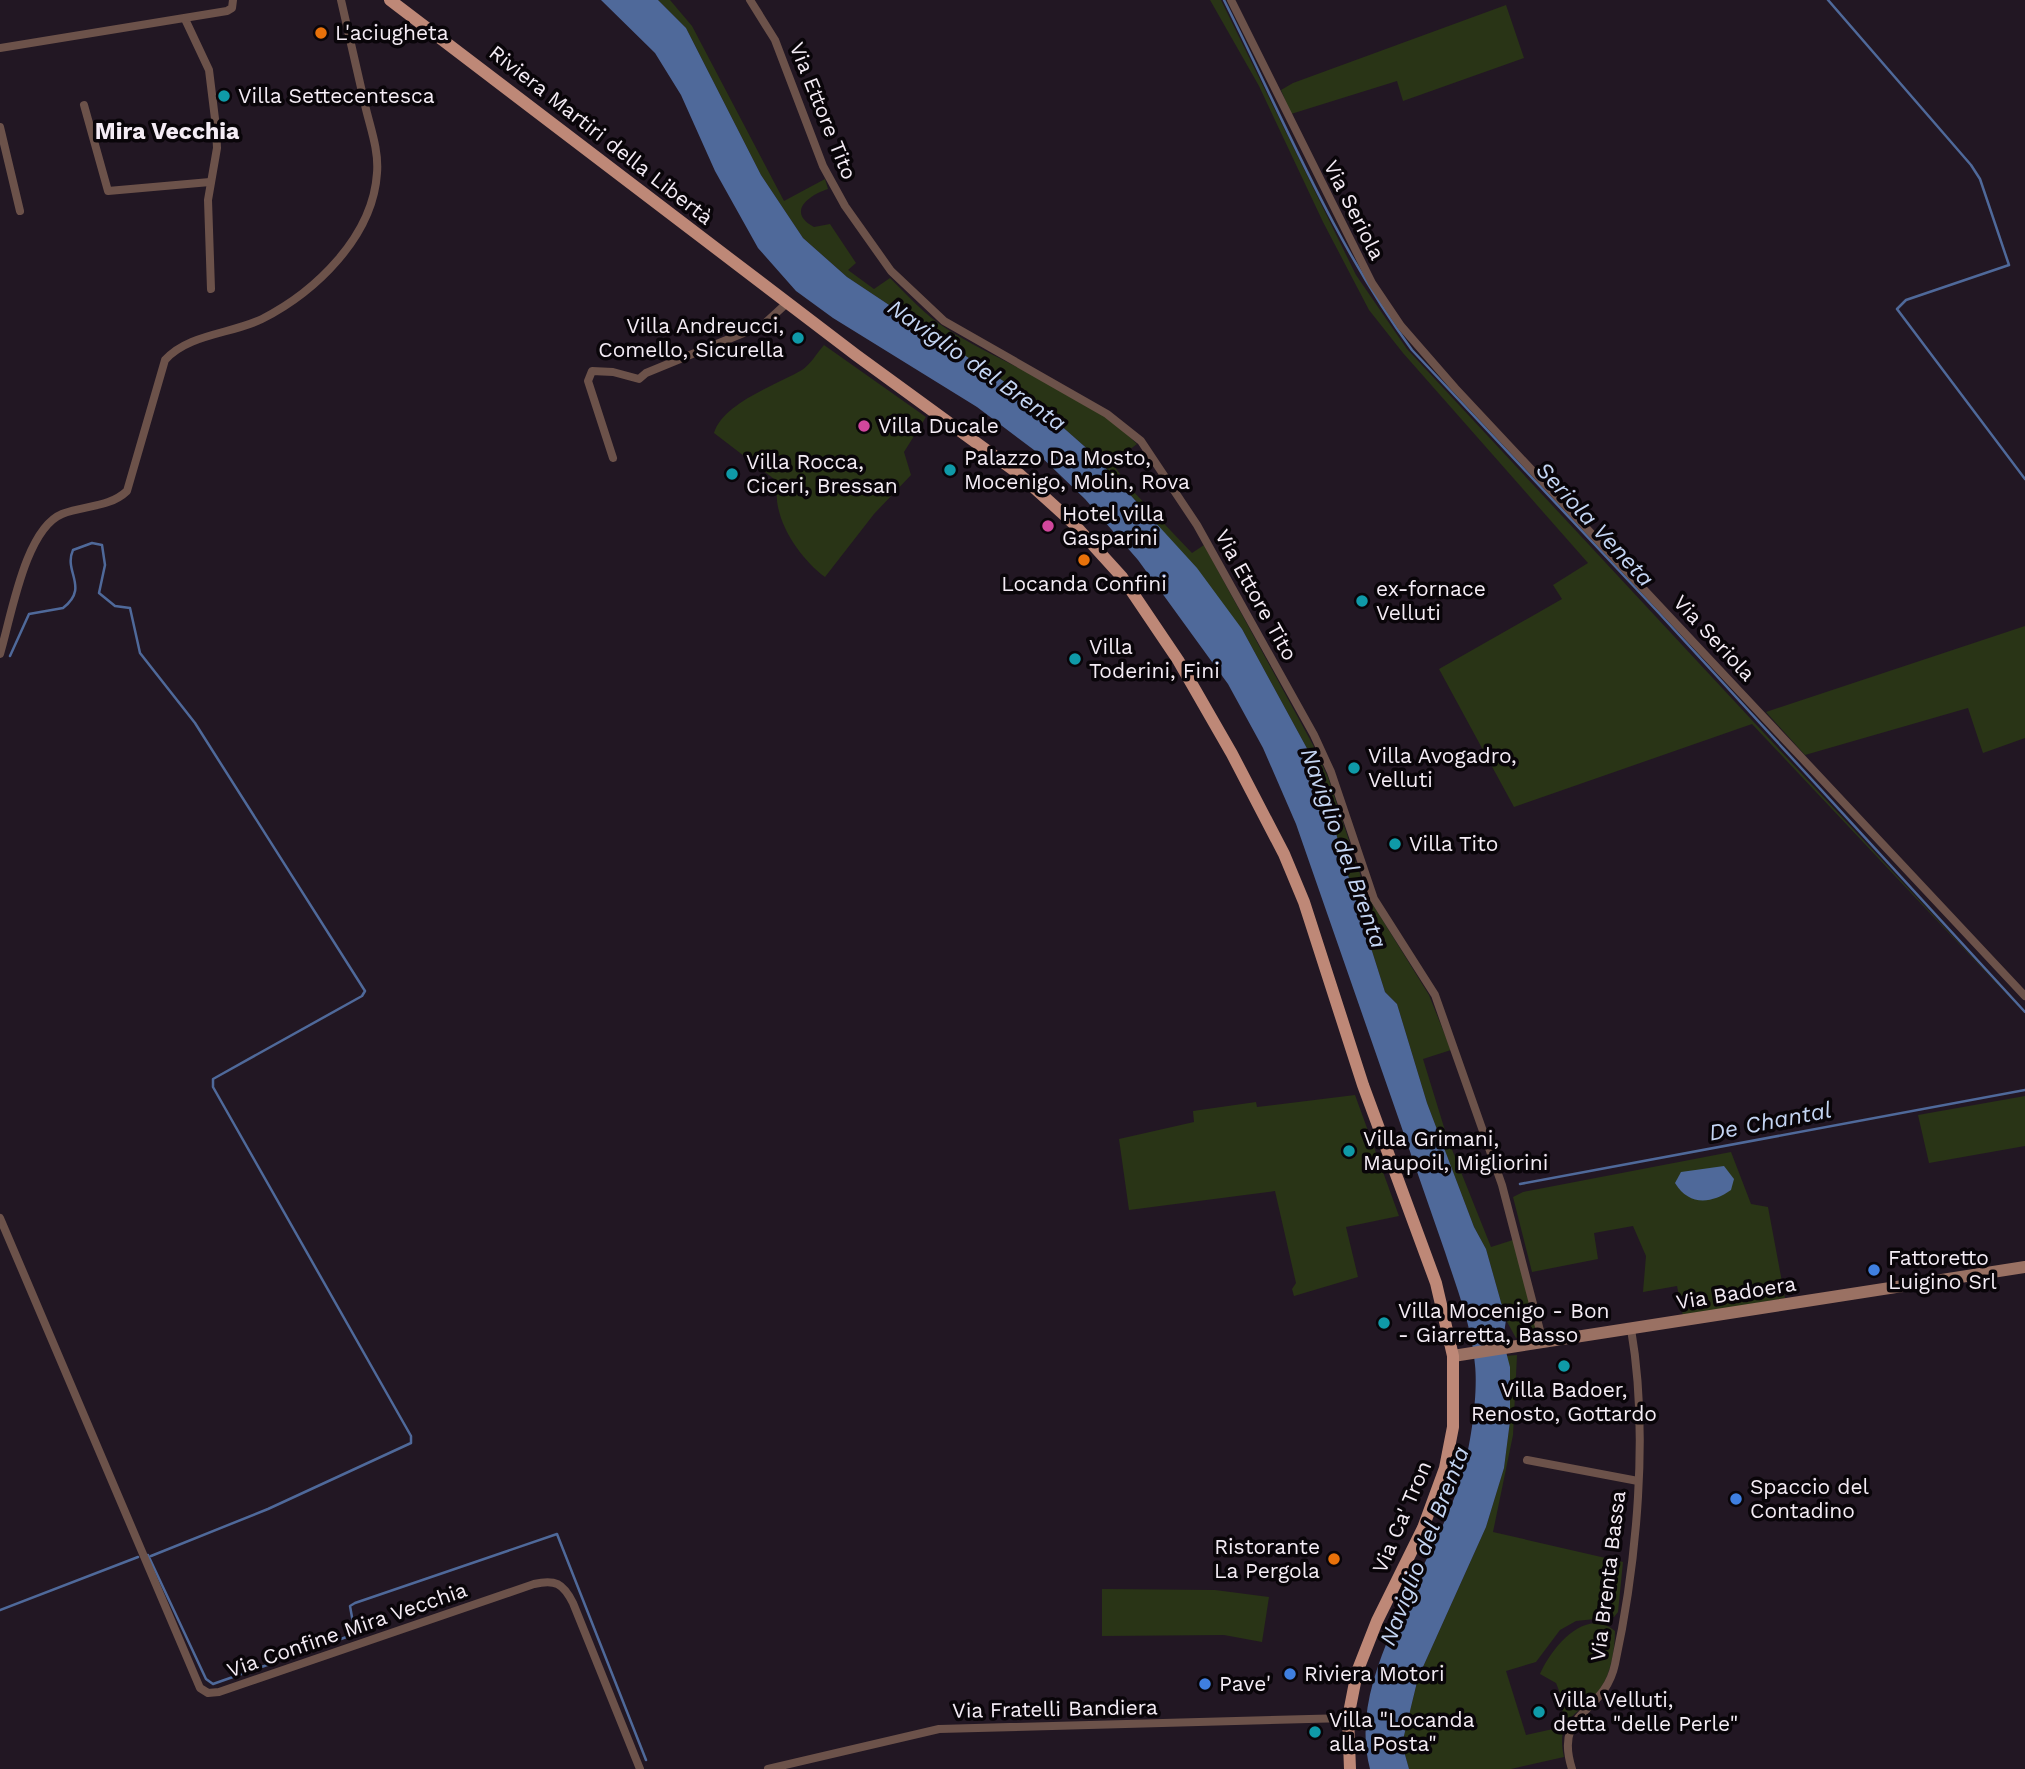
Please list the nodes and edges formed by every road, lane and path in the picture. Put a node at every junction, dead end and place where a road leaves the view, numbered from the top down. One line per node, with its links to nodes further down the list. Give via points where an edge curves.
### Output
1 (233, 0): 6 (street, via 228,11)
2 (341, 0): 15 (street, via 377,160 373,196 357,230 321,279 289,304 253,323 182,346 164,360 129,488 114,501 59,516 41,531)
3 (390, 0): 13 (main road, Riviera Martiri della Libertà)
4 (750, 0): 20 (street, Via Ettore Tito, via 775,40 823,166 891,271 944,321 1107,414 1140,441 1197,525 1314,735 1374,899 1435,995 1499,1174)
5 (1231, 0): 16 (street, Via Seriola, via 1356,254 1401,326)
6 (185, 19): 7 (street); 10 (street, via 209,70 217,148)
7 (0, 48)
8 (84, 105): 10 (street, via 108,191)
9 (0, 127): 11 (street)
10 (210, 182): 12 (street)
11 (20, 211)
12 (211, 289)
13 (787, 303): 14 (street, via 764,325 639,379 600,370 588,376); 21 (main road, Riviera Martiri della Libertà, via 995,454 1072,522 1122,577 1178,660 1251,791 1304,902 1363,1085 1436,1283)
14 (613, 458)
15 (0, 654)
16 (2025, 996)
17 (0, 1218): 25 (street, Via Confine Mira Vecchia, via 200,1688 219,1692 554,1581 573,1603)
18 (2025, 1267): 19 (main road, Via Badoera)
19 (1631, 1329): 20 (main road, Via Badoera); 23 (street, Via Brenta Bassa, via 1637,1367)
20 (1543, 1342): 21 (main road, Via Badoera)
21 (1453, 1356): 24 (main road, Via Ca' Tron, via 1453,1427 1445,1468 1423,1528 1363,1654)
22 (1527, 1460): 23 (street)
23 (1638, 1481): 28 (street, Via Brenta Bassa, via 1634,1546 1616,1662 1607,1689 1568,1730)
24 (1348, 1718): 26 (street, Via Fratelli Bandiera, via 939,1730); 27 (main road, Via Ca' Tron)
25 (640, 1769)
26 (768, 1769)
27 (1350, 1769)
28 (1572, 1769)

